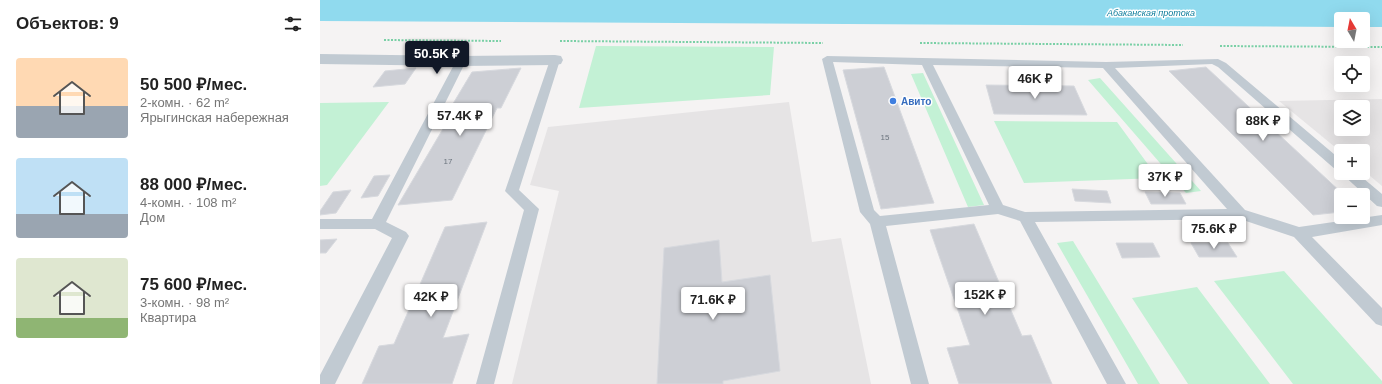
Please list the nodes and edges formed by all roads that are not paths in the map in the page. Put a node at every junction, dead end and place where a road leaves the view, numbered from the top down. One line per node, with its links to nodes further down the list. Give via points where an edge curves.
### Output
1 (320, 58): 3 (street)
2 (555, 60): 3 (street); 19 (lane, via 512,191 532,208)
3 (461, 61): 15 (lane)
4 (926, 62): 5 (lane); 9 (lane); 13 (lane, via 828,60 867,212)
5 (1106, 65): 6 (lane, via 1214,61 1222,65); 10 (lane)
6 (1334, 161)
7 (1356, 180): 8 (lane)
8 (1382, 202)
9 (998, 209): 11 (lane); 13 (lane)
10 (1240, 214): 11 (lane); 16 (lane)
11 (1026, 217): 21 (lane)
12 (1382, 220): 16 (lane)
13 (877, 222): 20 (lane)
14 (320, 224): 15 (lane)
15 (377, 224): 18 (lane, via 401,236)
16 (1299, 233): 17 (lane)
17 (1382, 319)
18 (325, 384)
19 (485, 384)
20 (920, 384)
21 (1117, 384)

